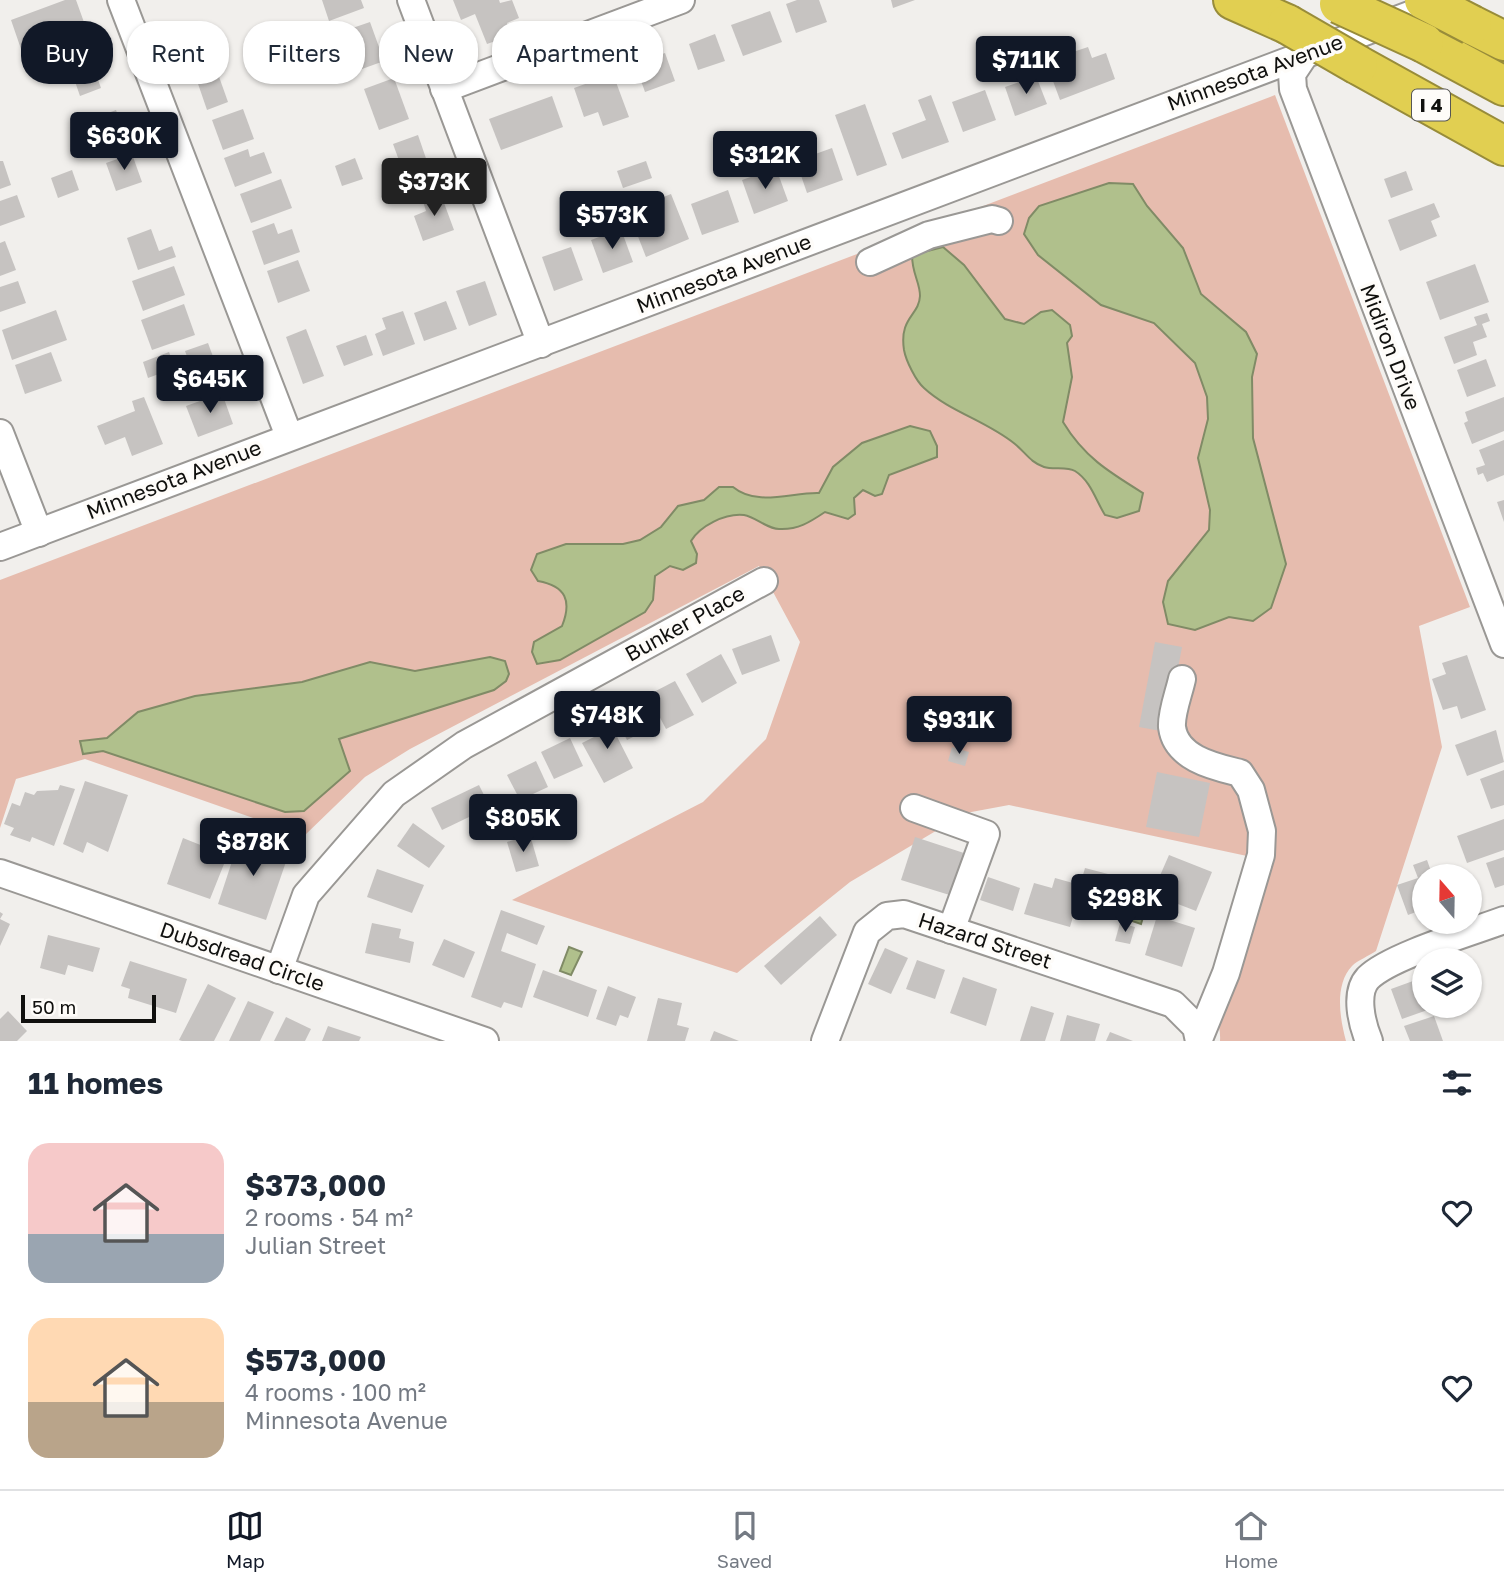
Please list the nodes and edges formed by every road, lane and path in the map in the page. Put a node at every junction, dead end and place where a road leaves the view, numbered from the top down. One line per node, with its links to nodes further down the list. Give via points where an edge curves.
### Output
1 (121, 0): 16 (street)
2 (411, 0): 10 (street)
3 (681, 0): 10 (street)
4 (1233, 0): 8 (highway, I 4)
5 (1424, 0): 6 (highway, bridge)
6 (1475, 22): 7 (street, Minnesota Avenue)
7 (1345, 26): 8 (highway, I 4, bridge); 9 (highway, bridge, via 1424,43); 11 (highway, I 4)
8 (1296, 39): 14 (street, Minnesota Avenue); 20 (street, Midiron Drive, via 1293,89 1308,134)
9 (1504, 86)
10 (444, 89): 14 (street)
11 (1504, 146)
12 (999, 220): 13 (street, via 929,235)
13 (870, 262)
14 (541, 344): 16 (street, Minnesota Avenue)
15 (0, 433): 17 (street)
16 (289, 436): 17 (street, Minnesota Avenue)
17 (38, 533): 18 (street, Minnesota Avenue)
18 (0, 547)
19 (764, 582): 26 (street, Bunker Place, via 464,745 394,793 306,895)
20 (1504, 644)
21 (1182, 679): 27 (street, via 1172,727 1178,743 1204,764 1240,773 1251,790 1262,831 1261,855 1226,973)
22 (914, 808): 25 (street, via 986,834)
23 (0, 873): 26 (street, Dubsdread Circle)
24 (1504, 920): 30 (street, via 1395,962 1367,979 1362,1022)
25 (951, 930): 27 (street, Hazard Street, via 1173,1004 1196,1027); 29 (street, Hazard Street, via 904,914 887,916 867,932)
26 (279, 970): 28 (street, Dubsdread Circle)
27 (1199, 1040)
28 (485, 1041)
29 (825, 1041)
30 (1368, 1041)

